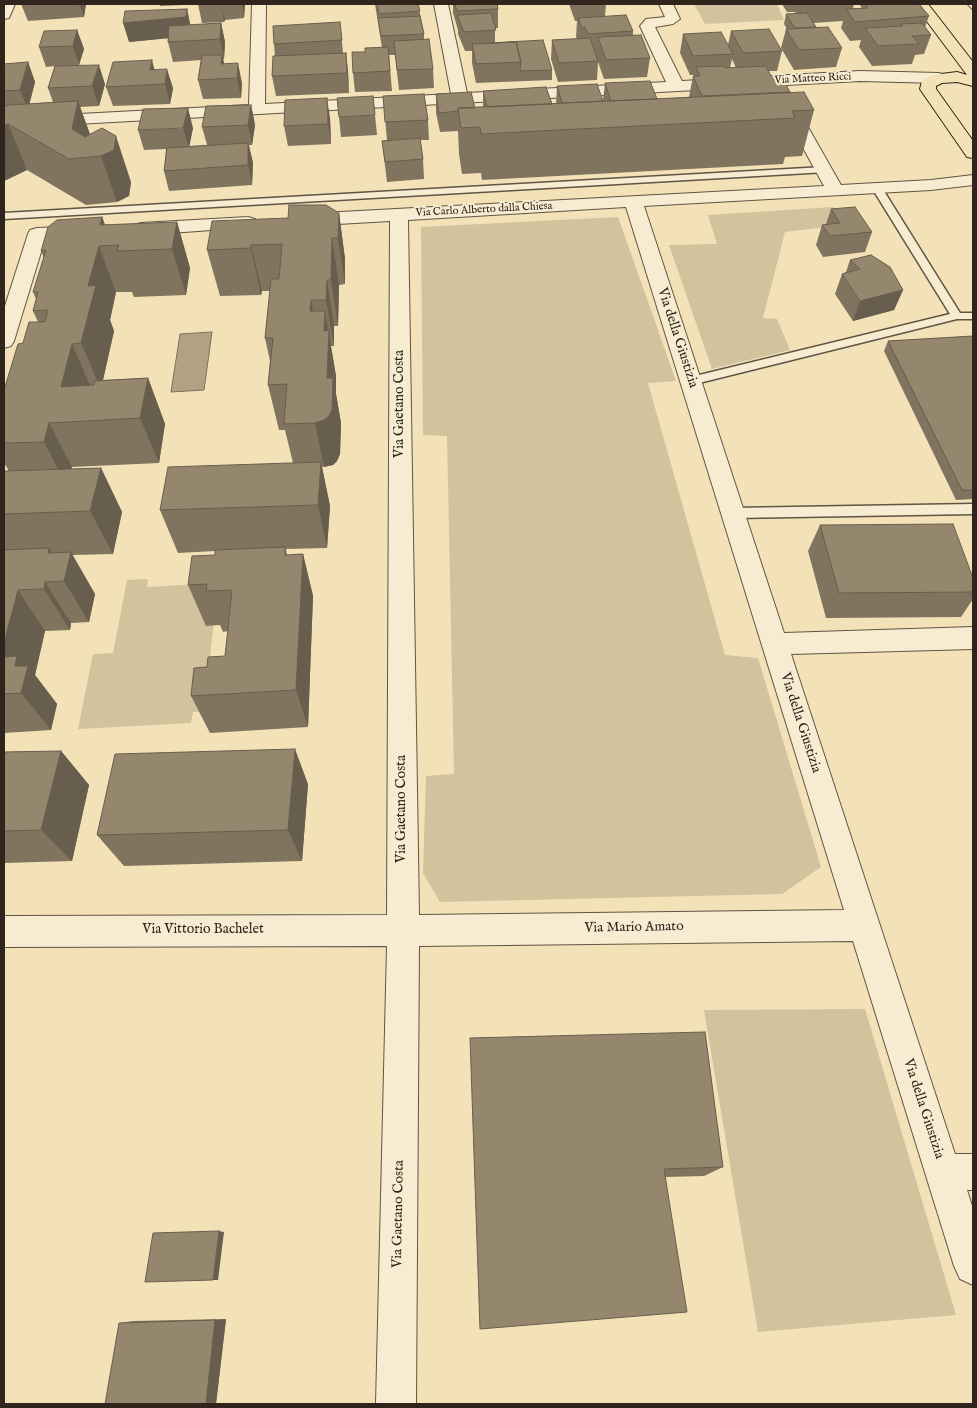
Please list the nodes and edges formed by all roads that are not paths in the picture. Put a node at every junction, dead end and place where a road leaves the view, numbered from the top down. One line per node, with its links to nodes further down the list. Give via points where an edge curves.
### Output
1 (8, 4): 6 (street)
2 (258, 4): 16 (street)
3 (441, 4): 15 (street)
4 (666, 4): 13 (street, via 673,18 647,26)
5 (921, 4): 7 (main road)
6 (4, 15)
7 (969, 66): 9 (main road, via 963,66)
8 (860, 76): 10 (street, Via Matteo Ricci); 11 (street, Via Matteo Ricci); 14 (street, Via Matteo Ricci)
9 (957, 77): 10 (main road); 12 (main road)
10 (939, 78): 14 (main road, via 928,84)
11 (774, 81): 13 (street, Via Matteo Ricci); 20 (street)
12 (973, 81)
13 (676, 86): 15 (street, Via Matteo Ricci)
14 (930, 94): 18 (main road)
15 (460, 98): 16 (street, Via Matteo Ricci)
16 (256, 109): 17 (street, Via Matteo Ricci)
17 (4, 123)
18 (973, 153)
19 (973, 161): 22 (street, Via Carlo Alberto dalla Chiesa, via 964,171)
20 (824, 170): 24 (street); 25 (lane, Via Carlo Alberto dalla Chiesa)
21 (973, 180): 22 (street, Via Carlo Alberto dalla Chiesa)
22 (931, 185): 23 (street, Via Carlo Alberto dalla Chiesa)
23 (876, 188): 24 (street, Via Carlo Alberto dalla Chiesa); 32 (lane)
24 (835, 190): 25 (street, Via Carlo Alberto dalla Chiesa)
25 (630, 191): 26 (street, Via Carlo Alberto dalla Chiesa); 35 (street, Via della Giustizia)
26 (398, 204): 27 (lane, Via Carlo Alberto dalla Chiesa); 28 (street, Via Carlo Alberto dalla Chiesa); 41 (street, Via Gaetano Costa)
27 (4, 216)
28 (281, 221)
29 (262, 222): 30 (street)
30 (125, 230)
31 (105, 231): 34 (street, via 37,234)
32 (957, 316): 33 (lane); 35 (lane)
33 (973, 316)
34 (4, 342)
35 (691, 381): 37 (street, Via della Giustizia)
36 (973, 509): 37 (lane)
37 (733, 513): 39 (street, Via della Giustizia)
38 (973, 638): 39 (street)
39 (775, 644): 40 (street, Via della Giustizia)
40 (864, 925): 41 (street, Via Mario Amato); 43 (street, Via della Giustizia)
41 (403, 930): 42 (street, Via Vittorio Bachelet); 45 (street, Via Gaetano Costa)
42 (4, 931)
43 (958, 1173): 44 (street, Via della Giustizia)
44 (973, 1266)
45 (396, 1404)

